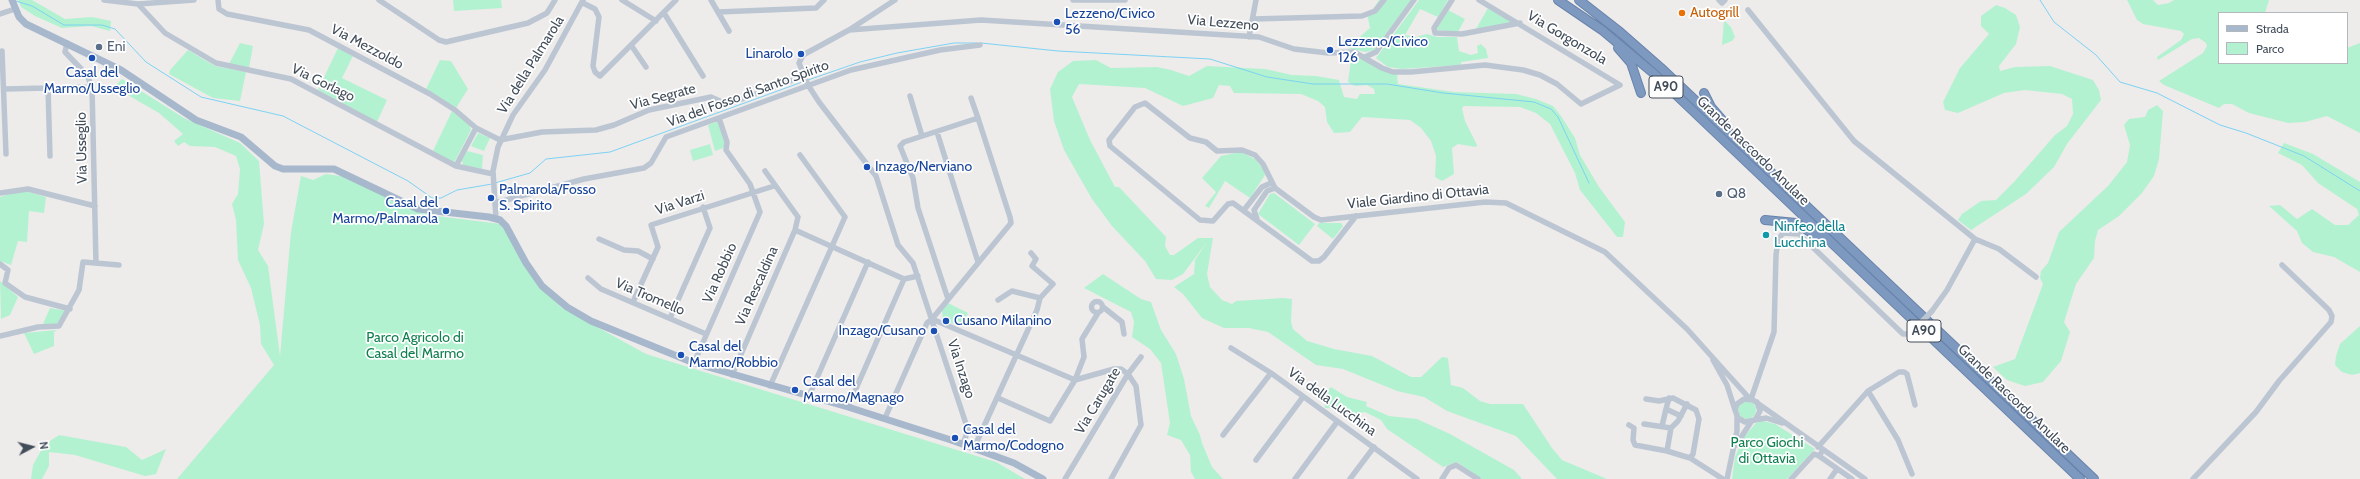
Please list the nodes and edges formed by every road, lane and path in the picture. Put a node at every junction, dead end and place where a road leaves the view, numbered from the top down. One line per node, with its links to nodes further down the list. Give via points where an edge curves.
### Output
1 (104, 0): 23 (street)
2 (194, 0): 23 (street)
3 (218, 0): 55 (street, Via Mezzoldo, via 219,9 227,14 309,30 430,94)
4 (379, 0): 5 (street, via 439,40 446,42 528,23 547,13)
5 (555, 0)
6 (676, 0): 26 (street, Via della Palmarola)
7 (711, 0): 27 (street)
8 (824, 0): 27 (street, via 816,8)
9 (895, 0): 32 (street)
10 (1073, 0): 11 (street)
11 (1125, 0)
12 (1256, 0): 29 (street)
13 (1384, 0): 29 (street, via 1375,11 1362,16)
14 (1414, 0): 40 (street, via 1376,52)
15 (1452, 0): 31 (street, via 1434,31 1436,33 1457,34)
16 (1479, 0): 31 (street, Via Gorgonzola)
17 (1558, 0): 33 (highway, Grande Raccordo Anulare / A90)
18 (1579, 0): 59 (highway, Grande Raccordo Anulare / A90, via 1632,42)
19 (1719, 0): 20 (street, via 1722,3)
20 (1725, 0)
21 (583, 1): 37 (street, Via della Palmarola, via 595,9 600,19 593,65 596,73 602,75); 58 (street, Via della Palmarola, via 545,70)
22 (625, 1): 30 (street)
23 (138, 4): 63 (street, Via Gorlago, via 165,33 216,63 291,79)
24 (14, 5): 28 (street); 36 (main road, via 19,17 26,24)
25 (1748, 10): 82 (street, via 1854,140)
26 (664, 12): 30 (street, Via della Palmarola); 42 (street)
27 (718, 12): 34 (street)
28 (0, 14)
29 (1253, 18): 35 (street)
30 (656, 21): 37 (street, Via della Palmarola)
31 (1520, 23): 45 (street, Via Gorgonzola)
32 (850, 30): 35 (street, Via Lezzeno, via 981,20); 43 (street, Via Inzago, via 801,57 799,63)
33 (1602, 30): 49 (highway, via 1631,63); 92 (highway, Grande Raccordo Anulare / A90, via 1652,72)
34 (729, 31)
35 (1249, 37): 40 (street, Via Lezzeno, via 1261,38 1294,49 1330,53 1352,51)
36 (66, 43): 46 (street, via 65,52 86,75); 76 (main road, via 136,79 193,118 241,137 274,166 283,169 334,169 418,209)
37 (632, 45): 41 (street)
38 (980, 46): 44 (street, Via del Fosso di Santo Spirito, via 949,49 864,66)
39 (2, 51): 48 (street)
40 (1365, 57): 45 (street, Via Lezzeno, via 1384,69 1398,72 1485,65 1523,70 1557,84 1581,104)
41 (646, 67)
42 (703, 76)
43 (804, 76): 44 (street, Via Inzago); 58 (street, Via Segrate, via 731,103 711,97 649,110 596,130 542,132)
44 (808, 85): 53 (street, Via del Fosso di Santo Spirito); 93 (street, Via Inzago, via 876,176 898,245 912,261)
45 (1620, 85)
46 (92, 86): 47 (street); 71 (street, Via Usseglio)
47 (48, 88): 48 (street); 62 (street)
48 (4, 89): 60 (street)
49 (1641, 93)
50 (1704, 93): 59 (highway, via 1711,107 1736,134)
51 (910, 96): 57 (street)
52 (971, 98): 54 (street)
53 (719, 118): 68 (street, Via Robbio, via 727,142 726,150); 70 (street, Via del Fosso di Santo Spirito, via 666,137 651,163 644,168 588,178)
54 (978, 118): 56 (street); 87 (street, via 1011,220 1009,226)
55 (476, 128): 58 (street, Via Mezzoldo); 63 (street)
56 (937, 132): 57 (street); 87 (street)
57 (922, 136): 98 (street, via 902,143 900,148 914,182 918,208)
58 (500, 140): 65 (street, Via della Palmarola, via 495,154)
59 (1744, 147): 171 (highway, Grande Raccordo Anulare / A90)
60 (6, 154)
61 (800, 155): 83 (street, via 844,214)
62 (50, 156)
63 (456, 166): 65 (street, Via Gorlago)
64 (764, 171): 66 (street)
65 (493, 180): 70 (street, Via della Palmarola)
66 (774, 186): 68 (street, Via Varzi); 80 (street, via 798,218)
67 (1273, 186): 73 (street, via 1262,187); 73 (street, via 1264,166 1255,156 1242,150 1217,151 1206,142 1190,138 1145,103 1135,107 1109,139 1110,146 1202,222 1215,220 1229,203 1234,203); 75 (street, Viale Giardino di Ottavia, via 1315,218 1326,220); 77 (street, via 1254,210)
68 (754, 192): 72 (street, Via Varzi); 106 (street, Via Robbio, via 760,212)
69 (0, 193): 71 (street, via 19,188 30,189)
70 (495, 203): 76 (street, Via della Palmarola)
71 (95, 206): 89 (street, Via Usseglio)
72 (704, 207): 85 (street, Via Varzi, via 651,225 658,248); 104 (street, via 710,228)
73 (1244, 210): 77 (street)
74 (1356, 216): 75 (street, Viale Giardino di Ottavia); 79 (street); 111 (street, Viale Giardino di Ottavia, via 1489,202 1508,204 1603,251 1652,295)
75 (1342, 217): 79 (street)
76 (496, 219): 113 (main road, via 506,226 540,283 572,311)
77 (1257, 219): 79 (street, via 1314,261 1324,257)
78 (1765, 220): 92 (highway, via 1788,221 1802,225)
79 (1346, 227)
80 (795, 230): 83 (street); 116 (street, Via Rescaldina)
81 (598, 239): 85 (street)
82 (1975, 239): 94 (street, via 1999,249); 125 (street, bridge, via 1947,290 1932,311 1910,334 1903,334 1799,234 1783,233 1778,240 1776,255 1775,329)
83 (831, 247): 86 (street); 118 (street)
84 (1031, 253): 97 (street, via 1036,259 1032,266 1053,284)
85 (653, 259): 100 (street, Via Varzi)
86 (868, 262): 96 (street); 120 (street)
87 (978, 262): 98 (street)
88 (0, 264): 102 (street, via 8,270 5,283 25,297)
89 (96, 264): 90 (street); 102 (street, via 83,262 80,286)
90 (119, 265)
91 (2282, 265): 172 (street, via 2328,310 2332,316 2331,322 2288,370 2256,412)
92 (1859, 269): 170 (highway, Grande Raccordo Anulare / A90)
93 (918, 276): 96 (street); 105 (street, Via Inzago)
94 (2036, 277)
95 (588, 278): 100 (street, Via Tromello, via 601,289)
96 (904, 280): 129 (street)
97 (1040, 298): 99 (street, via 1013,291); 110 (street)
98 (948, 299): 105 (street)
99 (998, 300)
100 (633, 302): 104 (street, Via Tromello)
101 (1102, 307): 103 (street); 103 (street, via 1099,302 1094,303 1092,309); 107 (street, via 1122,322)
102 (70, 309): 108 (street, via 59,326 38,327)
103 (1098, 313): 117 (street, via 1082,339 1084,357)
104 (670, 318): 106 (street, Via Tromello)
105 (932, 319): 110 (street); 133 (street, via 926,324); 141 (street, Via Inzago)
106 (706, 334): 113 (street, Via Robbio)
107 (1124, 334)
108 (0, 336)
109 (1231, 348): 114 (street, Via della Lucchina)
110 (1016, 355): 117 (street); 122 (street)
111 (1710, 356): 125 (street, Viale Giardino di Ottavia); 131 (street, Viale Giardino di Ottavia, via 1727,385)
112 (1141, 357): 115 (street, Via Carugate)
113 (694, 363): 116 (main road)
114 (1271, 373): 121 (street, Via della Lucchina); 143 (street)
115 (1128, 374): 117 (street, via 1121,369 1114,369); 157 (street, Via Carugate); 158 (street, via 1136,386 1141,425)
116 (732, 375): 118 (main road)
117 (1075, 380): 122 (street, via 1050,422)
118 (770, 386): 120 (main road)
119 (1868, 391): 128 (street, via 1904,372 1907,374); 146 (street); 155 (street, via 1898,440)
120 (809, 396): 129 (main road)
121 (1303, 397): 135 (street, Via della Lucchina); 153 (street)
122 (998, 398): 142 (street)
123 (1669, 398): 124 (street, via 1659,401); 127 (street); 130 (street)
124 (1646, 399)
125 (1751, 399): 126 (street); 131 (street, via 1739,401)
126 (1757, 402): 134 (street, via 1760,410); 136 (street)
127 (1687, 404): 132 (street); 152 (street, via 1696,410 1699,419 1693,454)
128 (1915, 405)
129 (848, 407): 133 (main road)
130 (1666, 408): 132 (street); 139 (street)
131 (1736, 413): 134 (street, via 1743,422); 150 (street, via 1737,431)
132 (1681, 416): 140 (street)
133 (885, 418): 144 (main road)
134 (1753, 421): 136 (street, via 1766,418); 150 (street)
135 (1337, 422): 145 (street, Via della Lucchina); 159 (street)
136 (1784, 423): 146 (street)
137 (1644, 424): 139 (street)
138 (1629, 425): 149 (street, via 1634,428 1635,446)
139 (1662, 426): 140 (street)
140 (1671, 428): 149 (street)
141 (968, 430): 142 (street); 144 (street)
142 (980, 435): 147 (street)
143 (1223, 435)
144 (963, 444): 147 (main road)
145 (1374, 447): 160 (street); 161 (street, Via della Lucchina)
146 (1818, 447): 148 (street)
147 (974, 448): 156 (main road, via 1014,463)
148 (1823, 450): 151 (street); 169 (street)
149 (1668, 451): 152 (street)
150 (1732, 452): 165 (street)
151 (1819, 456): 154 (street); 166 (street, via 1814,454)
152 (1690, 458): 164 (street)
153 (1256, 460)
154 (1837, 469): 167 (street); 168 (street)
155 (1912, 474)
156 (1043, 479)
157 (1065, 479)
158 (1111, 479)
159 (1295, 479)
160 (1350, 479)
161 (1417, 479)
162 (1442, 479): 163 (street, via 1449,468 1456,465)
163 (1478, 479)
164 (1723, 479)
165 (1727, 479)
166 (1791, 479)
167 (1830, 479)
168 (1852, 479)
169 (1865, 479)
170 (2080, 479)
171 (2094, 479)
172 (2193, 479)

